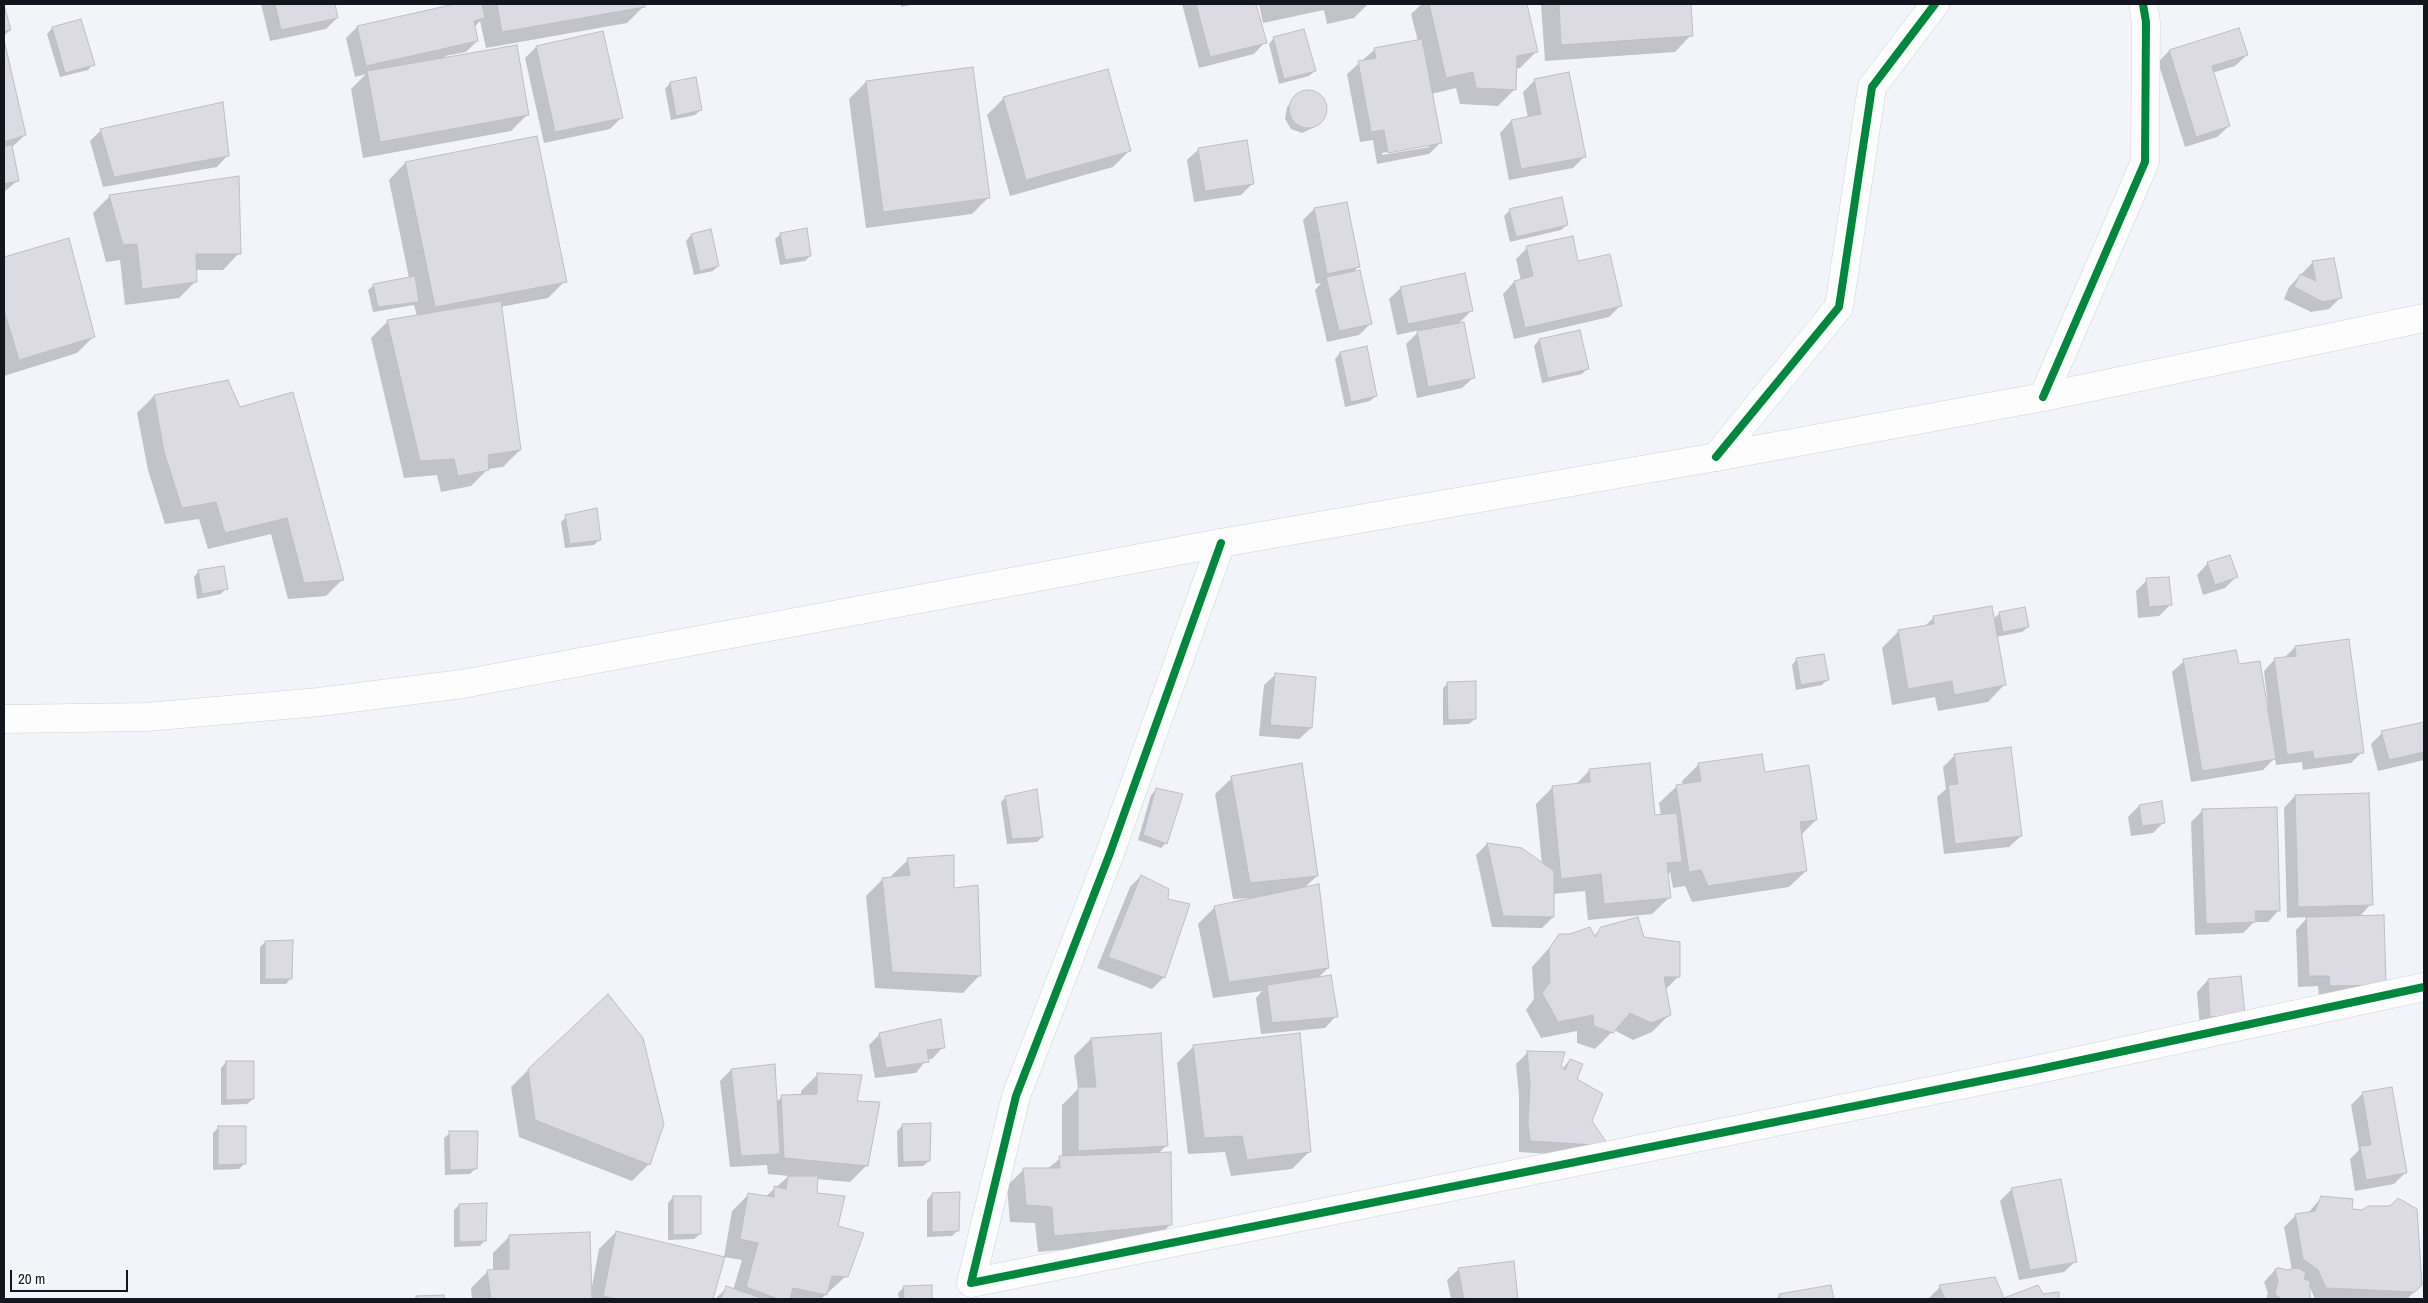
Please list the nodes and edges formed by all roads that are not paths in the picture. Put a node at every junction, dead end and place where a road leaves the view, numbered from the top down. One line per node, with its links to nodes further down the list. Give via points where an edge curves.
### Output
1 (1935, 4): 5 (street, via 1872,86 1839,307)
2 (2143, 4): 4 (street, via 2146,22 2145,162)
3 (2424, 318): 4 (street)
4 (2042, 397): 5 (street)
5 (1716, 457): 6 (street)
6 (1221, 543): 7 (street, via 462,684 319,702 146,717); 8 (street, via 1110,853 1016,1096 970,1283 2035,1070)
7 (4, 719)
8 (2424, 987)

